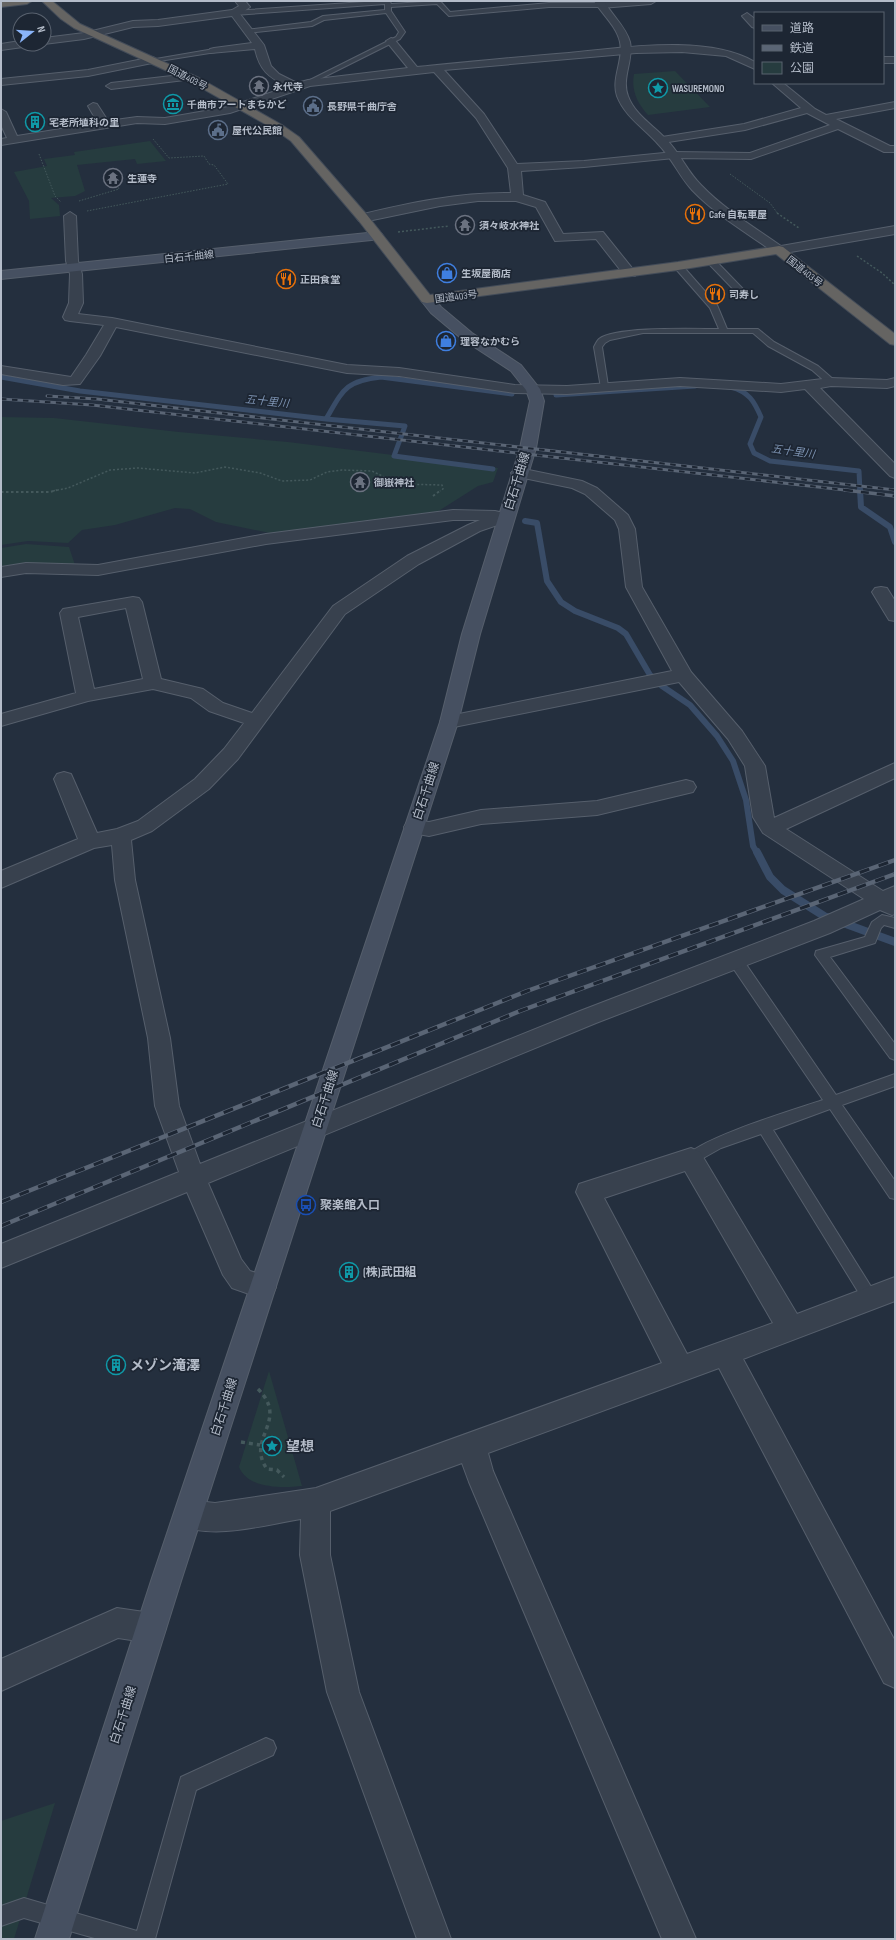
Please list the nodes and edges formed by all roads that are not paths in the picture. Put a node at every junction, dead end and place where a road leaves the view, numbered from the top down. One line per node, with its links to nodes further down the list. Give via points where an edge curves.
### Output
1 (27, 1): 5 (highway)
2 (47, 1): 12 (highway, 国道403号, via 64,17)
3 (240, 1): 8 (street, via 245,7)
4 (651, 1): 6 (street)
5 (1, 3)
6 (600, 3): 7 (lane, via 449,14 438,2); 19 (street, via 625,40)
7 (388, 5): 8 (lane); 11 (lane, via 323,18 312,24); 14 (lane, via 402,32 398,38)
8 (234, 13): 11 (street); 12 (street, via 133,24)
9 (747, 16): 10 (street)
10 (754, 24)
11 (248, 31): 15 (street)
12 (92, 33): 13 (street); 20 (highway, 国道403号)
13 (52, 40)
14 (391, 41): 25 (street); 28 (lane)
15 (259, 45): 18 (street); 31 (street, via 267,68)
16 (12, 46): 17 (street)
17 (1, 47)
18 (214, 51): 20 (lane)
19 (626, 51): 23 (street, via 717,51 728,53); 24 (street); 41 (street, via 619,78 622,94 632,113)
20 (153, 60): 26 (highway, 国道403号); 27 (street, via 88,73)
21 (884, 60): 22 (street)
22 (895, 60)
23 (754, 66)
24 (436, 68): 25 (street); 45 (street, via 480,116)
25 (415, 71): 28 (street)
26 (189, 77): 30 (street); 34 (highway, 国道403号)
27 (1, 82)
28 (308, 83): 31 (street)
29 (778, 84): 35 (street)
30 (111, 86)
31 (296, 87): 34 (street)
32 (895, 104): 37 (street)
33 (93, 106): 39 (street)
34 (240, 106): 39 (street, via 165,121 137,120); 48 (highway, 国道403号, via 278,128 300,145)
35 (808, 109): 37 (street); 41 (street, via 745,128)
36 (1, 112): 40 (street)
37 (825, 118): 38 (street)
38 (839, 125): 43 (street, via 888,150); 44 (street, via 751,156)
39 (105, 126): 40 (street)
40 (13, 140): 42 (street)
41 (662, 140): 44 (street)
42 (1, 142)
43 (895, 149)
44 (674, 155): 45 (street); 51 (street, via 688,179 708,198)
45 (514, 168): 46 (street)
46 (517, 197): 48 (street, via 457,199); 55 (street, via 541,205 559,238 599,235)
47 (73, 215): 54 (street)
48 (363, 218): 50 (highway, 国道403号)
49 (895, 230): 51 (street)
50 (377, 236): 54 (main road, 白石千曲線); 58 (highway, 国道403号)
51 (779, 250): 52 (highway, 国道403号); 61 (highway, 国道403号)
52 (711, 261): 53 (highway, 国道403号); 57 (lane)
53 (678, 266): 55 (highway, 国道403号); 60 (lane, via 714,307)
54 (73, 267): 56 (main road, 白石千曲線); 59 (street, via 76,274 76,304 70,317)
55 (630, 273): 58 (highway, 国道403号)
56 (1, 275)
57 (740, 291)
58 (427, 299): 67 (main road, 白石千曲線, via 467,336 516,368)
59 (112, 322): 62 (street, via 93,356 74,381); 67 (street, via 347,369 399,372 515,389)
60 (724, 332): 63 (lane, via 756,331 771,344 815,368); 66 (lane, via 643,330 608,338 598,347)
61 (895, 341)
62 (1, 370)
63 (831, 382): 64 (street); 65 (street)
64 (895, 382)
65 (809, 385): 66 (street, via 781,388 680,382); 69 (street)
66 (604, 386): 67 (street, via 567,390)
67 (533, 389): 68 (main road, 白石千曲線, via 537,401 536,412)
68 (519, 473): 70 (main road, 白石千曲線); 74 (street, via 576,484 591,491 622,518 627,529 634,587)
69 (895, 473)
70 (506, 517): 71 (street, via 453,515 266,540 98,570 26,568); 78 (street, via 474,528 413,560 339,610); 79 (main road, 白石千曲線, via 471,634)
71 (1, 572)
72 (881, 592): 73 (street)
73 (895, 616)
74 (683, 675): 79 (street); 84 (street, via 735,735 755,766 763,817)
75 (153, 683): 76 (street); 76 (street, via 133,602 69,613); 78 (street, via 197,693 216,707)
76 (86, 696): 77 (street)
77 (1, 720)
78 (256, 721): 85 (street, via 231,754 202,784 144,826)
79 (449, 722): 83 (main road, 白石千曲線)
80 (895, 770): 84 (street)
81 (64, 779): 86 (street)
82 (686, 787): 83 (street, via 597,808 481,817 429,829)
83 (414, 827): 94 (main road, 白石千曲線)
84 (770, 828): 88 (street)
85 (121, 836): 86 (street); 97 (street, via 125,880 159,1038 167,1106)
86 (90, 842): 87 (street)
87 (1, 880)
88 (891, 901): 90 (street)
89 (895, 924): 91 (lane, via 882,920 876,925 870,940 821,955)
90 (736, 961): 93 (lane); 94 (street, via 588,1017)
91 (895, 1054)
92 (895, 1080): 93 (lane)
93 (832, 1102): 95 (lane); 98 (lane)
94 (317, 1126): 97 (street); 100 (main road, 白石千曲線)
95 (764, 1127): 96 (lane, via 716,1144); 102 (lane)
96 (691, 1159): 103 (street); 105 (street, via 588,1192)
97 (193, 1177): 99 (street); 100 (street, via 232,1267 241,1280)
98 (895, 1193)
99 (1, 1256)
100 (263, 1287): 108 (main road, 白石千曲線)
101 (895, 1289): 102 (street)
102 (870, 1298): 103 (street)
103 (791, 1329): 104 (street)
104 (725, 1353): 105 (street); 110 (street)
105 (680, 1369): 106 (street)
106 (472, 1446): 107 (street); 118 (street, via 479,1472)
107 (304, 1504): 108 (street, via 214,1518); 117 (street, via 343,1692)
108 (189, 1515): 109 (main road, 白石千曲線)
109 (151, 1628): 111 (street, via 117,1623); 114 (main road, 白石千曲線)
110 (895, 1672)
111 (1, 1675)
112 (266, 1748): 116 (lane, via 188,1784)
113 (1, 1916): 114 (lane, via 24,1908)
114 (56, 1928): 115 (lane)
115 (131, 1939)
116 (145, 1939)
117 (434, 1939)
118 (679, 1939)

